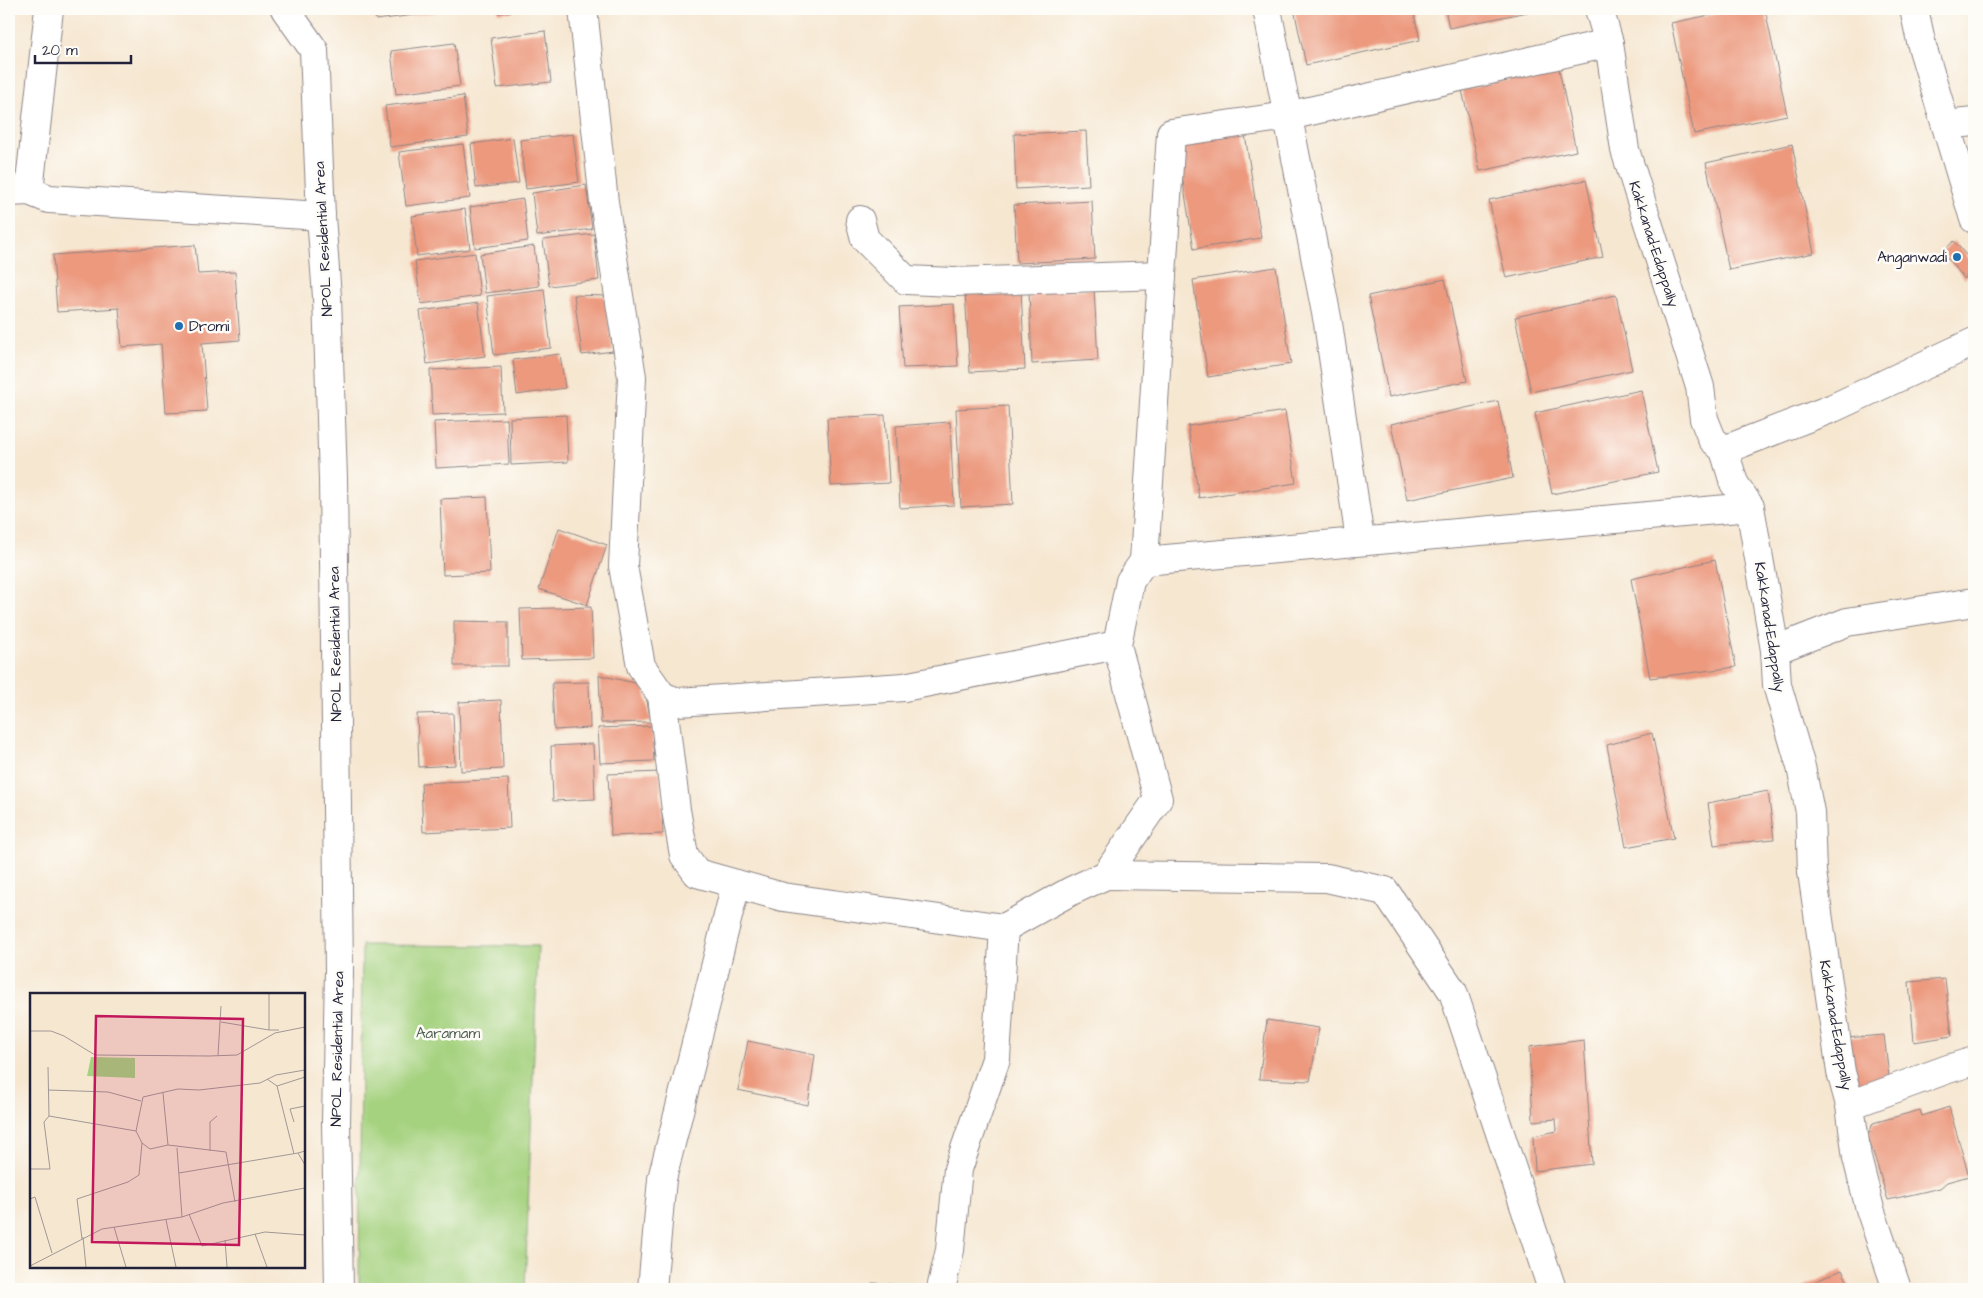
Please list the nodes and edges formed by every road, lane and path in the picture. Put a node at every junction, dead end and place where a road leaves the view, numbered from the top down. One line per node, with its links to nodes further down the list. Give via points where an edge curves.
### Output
1 (49, 9): 11 (street)
2 (285, 9): 12 (street, NPOL Residential Area, via 314,50)
3 (583, 9): 24 (street, via 604,202 632,377 623,566 641,666)
4 (1268, 9): 8 (street)
5 (1599, 9): 7 (street, Kakkanad-Edappally)
6 (1914, 9): 10 (street)
7 (1609, 44): 8 (street); 17 (street, Kakkanad-Edappally, via 1625,150 1700,387 1704,419 1712,439)
8 (1288, 116): 15 (street, via 1171,133); 19 (street, via 1328,323)
9 (1974, 122): 10 (street)
10 (1946, 124): 13 (street)
11 (19, 191): 12 (street, via 49,199)
12 (322, 216): 30 (street, NPOL Residential Area, via 333,479)
13 (1974, 219)
14 (860, 220): 15 (street, via 865,239 906,280 954,282)
15 (1162, 275): 20 (street)
16 (1974, 342): 17 (street, via 1833,408)
17 (1724, 450): 18 (street, Kakkanad-Edappally, via 1734,482)
18 (1750, 507): 19 (street); 23 (street, Kakkanad-Edappally)
19 (1360, 540): 20 (street)
20 (1144, 561): 22 (street, via 1130,581)
21 (1974, 602): 23 (street, via 1847,622)
22 (1117, 645): 24 (street, via 904,687 678,702); 25 (street, via 1158,799)
23 (1775, 650): 29 (street, Kakkanad-Edappally, via 1777,685 1801,767 1810,812 1812,872 1841,1072)
24 (662, 696): 26 (street, via 684,855 697,873)
25 (1106, 875): 27 (street); 33 (street, via 1327,878 1385,891 1453,992)
26 (736, 884): 27 (street, via 783,897); 31 (street, via 662,1179)
27 (1004, 928): 32 (street, via 996,1059 958,1169 950,1250)
28 (1974, 1061): 29 (street)
29 (1850, 1105): 34 (street, Kakkanad-Edappally, via 1857,1158 1870,1209)
30 (339, 1289)
31 (652, 1289)
32 (941, 1289)
33 (1552, 1289)
34 (1898, 1289)

